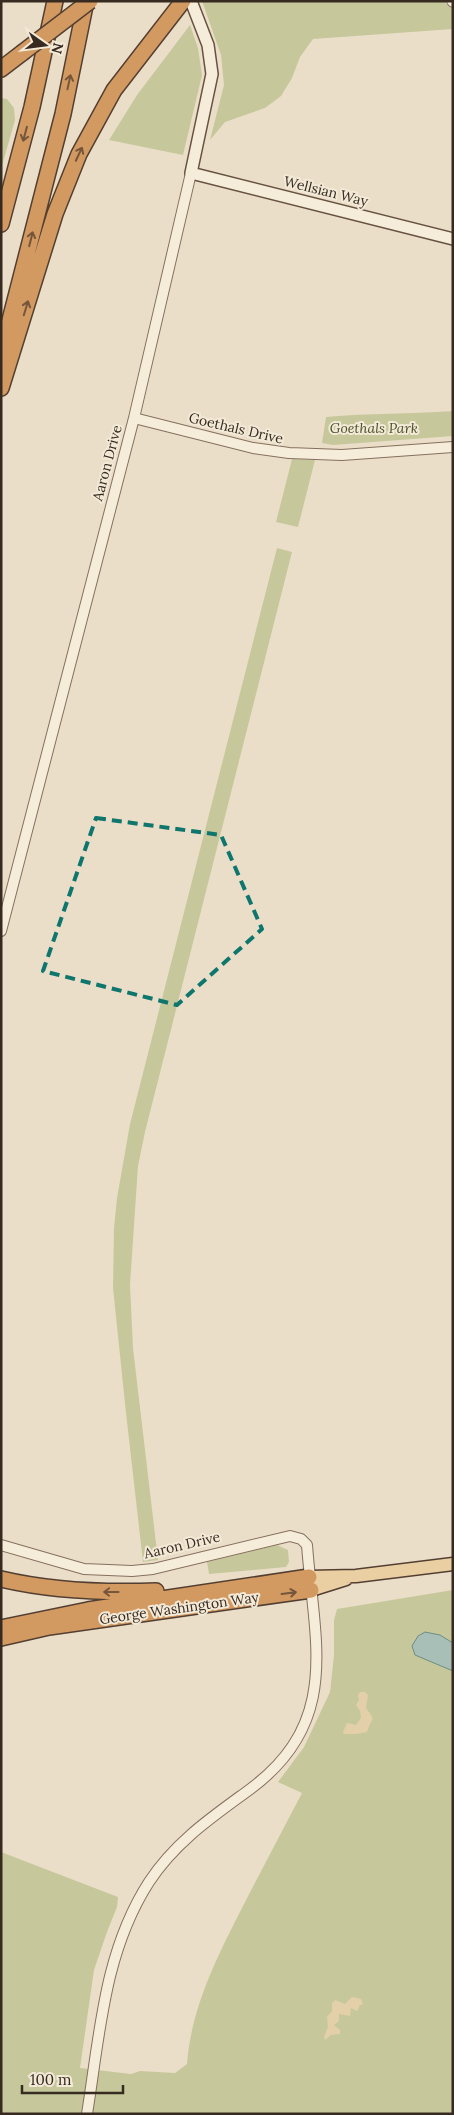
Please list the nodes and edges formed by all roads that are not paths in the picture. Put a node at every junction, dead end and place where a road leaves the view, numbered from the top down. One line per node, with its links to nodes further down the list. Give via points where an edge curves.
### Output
1 (55, 1): 12 (highway, one-way to 12)
2 (74, 1): 8 (highway)
3 (86, 1): 16 (highway, one-way to 3, via 63,114)
4 (90, 1): 8 (highway, bridge)
5 (183, 1): 7 (highway)
6 (191, 1): 7 (highway); 11 (main road, Aaron Drive, via 210,51 212,74)
7 (156, 36): 17 (highway, one-way to 7, via 70,173 100,114 127,72)
8 (20, 48): 9 (highway); 10 (highway)
9 (1, 56)
10 (1, 69)
11 (191, 173): 15 (main road, Wellsian Way); 18 (street, Aaron Drive)
12 (10, 192): 13 (highway); 14 (highway)
13 (1, 213)
14 (1, 224)
15 (453, 239)
16 (1, 354)
17 (1, 388)
18 (134, 418): 19 (street, Goethals Drive, via 288,453 342,455); 20 (street, Aaron Drive)
19 (453, 447)
20 (3, 913): 21 (street, Aaron Drive)
21 (1, 931)
22 (1, 1545): 26 (street, Aaron Drive, via 78,1567 132,1571 153,1569 290,1536 307,1545)
23 (453, 1564): 26 (main road, George Washington Way)
24 (1, 1569): 28 (highway)
25 (1, 1579): 28 (highway)
26 (310, 1583): 27 (highway, George Washington Way); 30 (highway, George Washington Way, one-way to 26); 31 (street, via 318,1662 313,1702 306,1723 295,1744 277,1766 192,1833 159,1868 140,1896 112,1963)
27 (212, 1590): 28 (highway, one-way to 28); 29 (highway, George Washington Way, via 72,1612)
28 (88, 1592)
29 (1, 1628)
30 (1, 1638)
31 (87, 2114)

